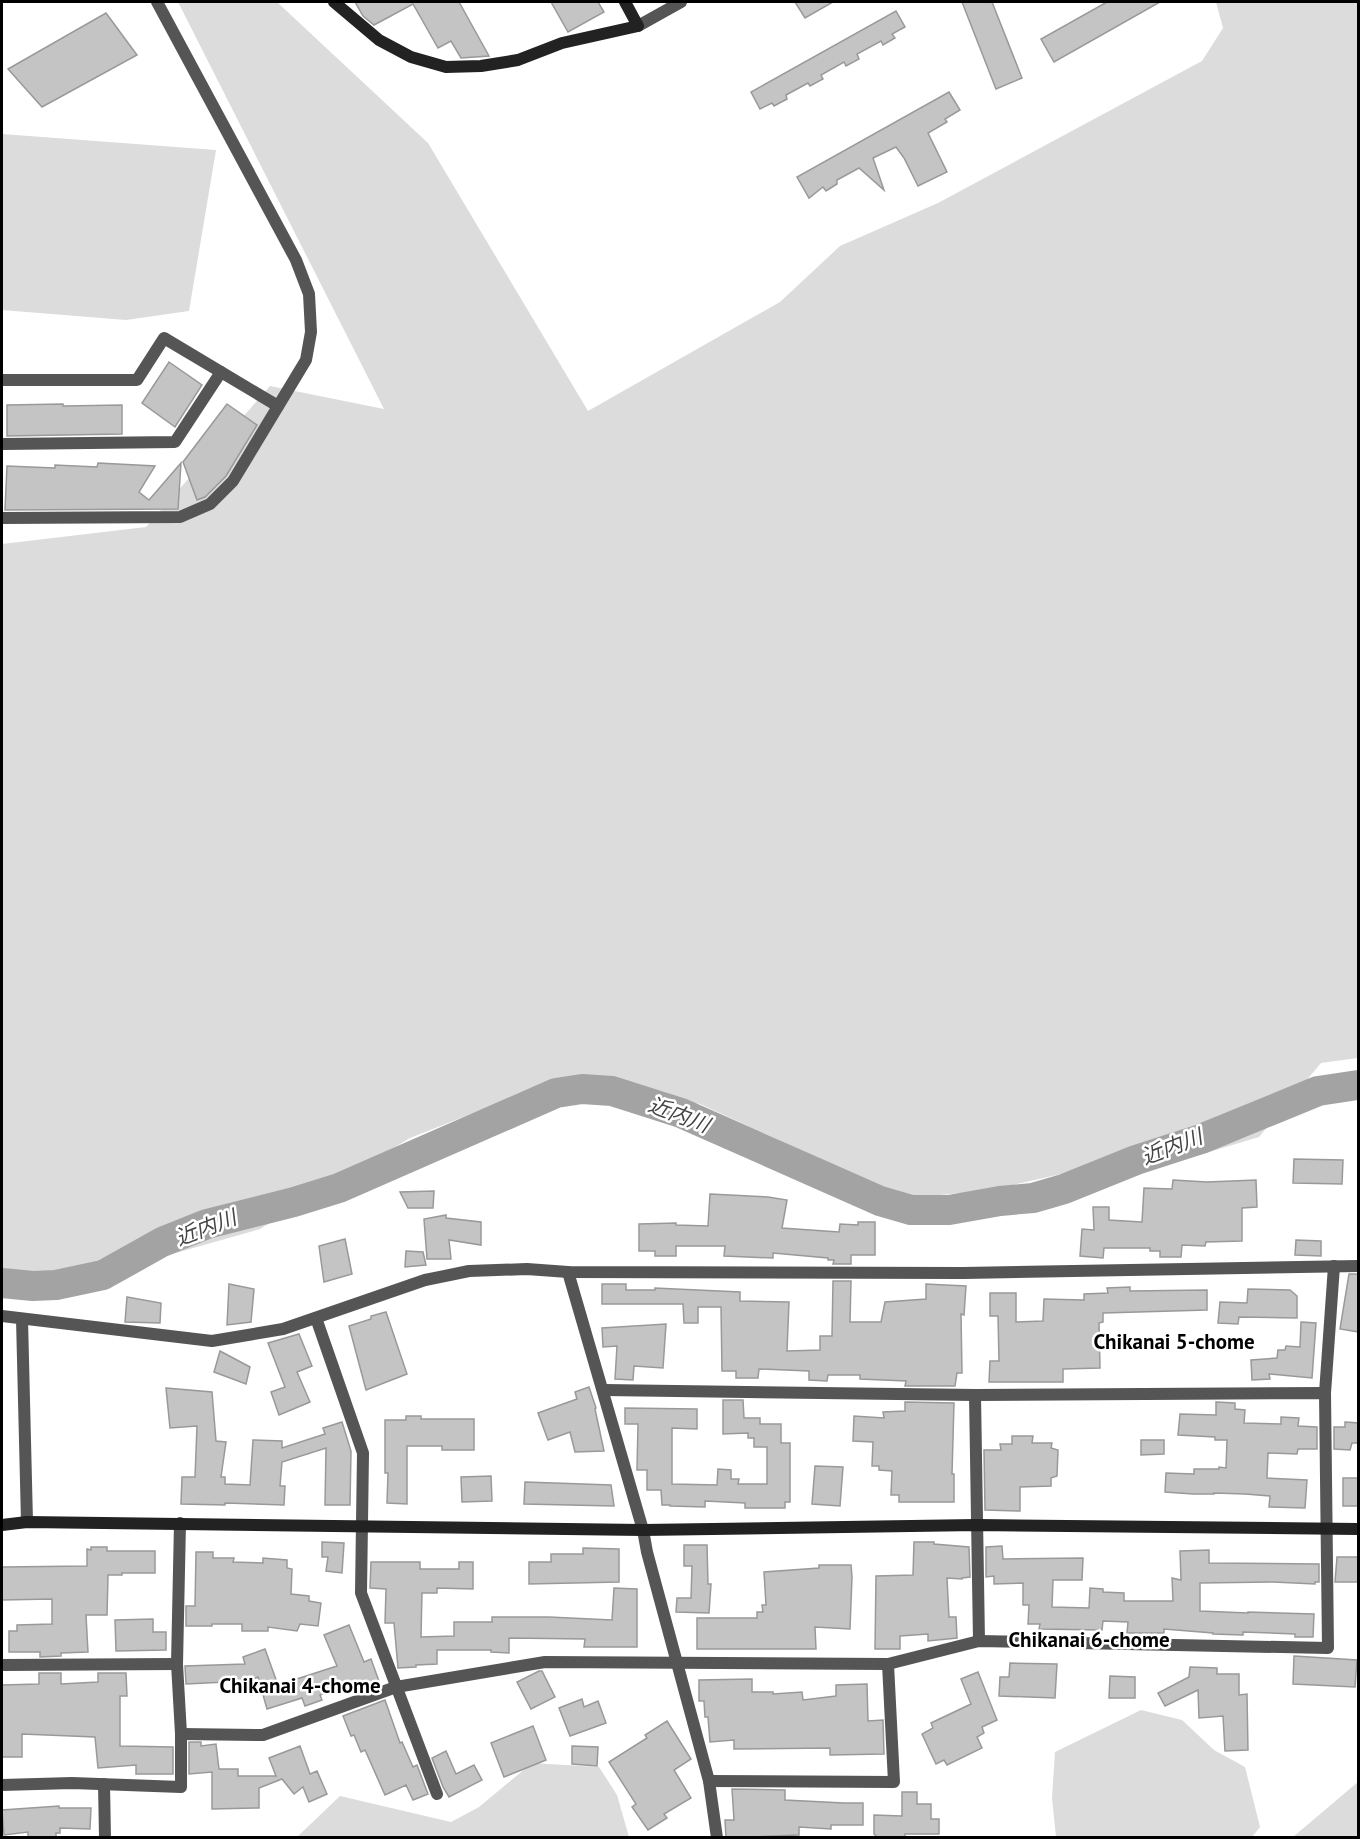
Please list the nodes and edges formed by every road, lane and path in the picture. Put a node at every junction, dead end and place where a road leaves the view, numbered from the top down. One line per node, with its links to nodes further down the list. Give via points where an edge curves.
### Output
1 (157, 2): 8 (street, via 296,260 309,294 311,332 306,360)
2 (334, 2): 5 (street, via 379,40 411,57 446,67 518,60 561,43)
3 (625, 2): 5 (street)
4 (681, 2): 5 (street)
5 (638, 26)
6 (220, 372): 7 (street, via 164,338 136,380); 8 (street); 9 (street, via 175,442)
7 (2, 380)
8 (278, 406): 10 (street, via 233,481 210,504 180,517)
9 (2, 444)
10 (2, 518)
11 (1335, 1266): 12 (street); 13 (street, via 963,1274); 18 (street)
12 (1359, 1266)
13 (568, 1272): 15 (street, via 470,1271 425,1280); 17 (street)
14 (2, 1316): 16 (street)
15 (316, 1318): 16 (street, via 283,1329 213,1341); 24 (street, via 363,1453)
16 (22, 1319): 20 (street)
17 (604, 1390): 19 (street); 27 (street)
18 (1325, 1393): 19 (street); 25 (street)
19 (975, 1395): 23 (street)
20 (27, 1522): 21 (street); 22 (street)
21 (180, 1523): 24 (street); 30 (street)
22 (2, 1525)
23 (977, 1525): 25 (street); 27 (street); 28 (street)
24 (363, 1527): 27 (street); 33 (street, via 361,1593)
25 (1326, 1529): 26 (street); 28 (street, via 1328,1648)
26 (1359, 1529)
27 (643, 1530): 29 (street)
28 (979, 1641): 31 (street)
29 (677, 1663): 31 (street); 33 (street, via 545,1662); 35 (street)
30 (177, 1664): 32 (street); 34 (street)
31 (888, 1664): 35 (street, via 894,1782)
32 (2, 1665)
33 (396, 1687): 34 (street, via 263,1735); 38 (street)
34 (181, 1734): 36 (street, via 181,1787)
35 (709, 1781): 40 (street)
36 (104, 1784): 37 (street); 39 (street)
37 (2, 1785)
38 (437, 1794)
39 (105, 1838)
40 (717, 1838)

